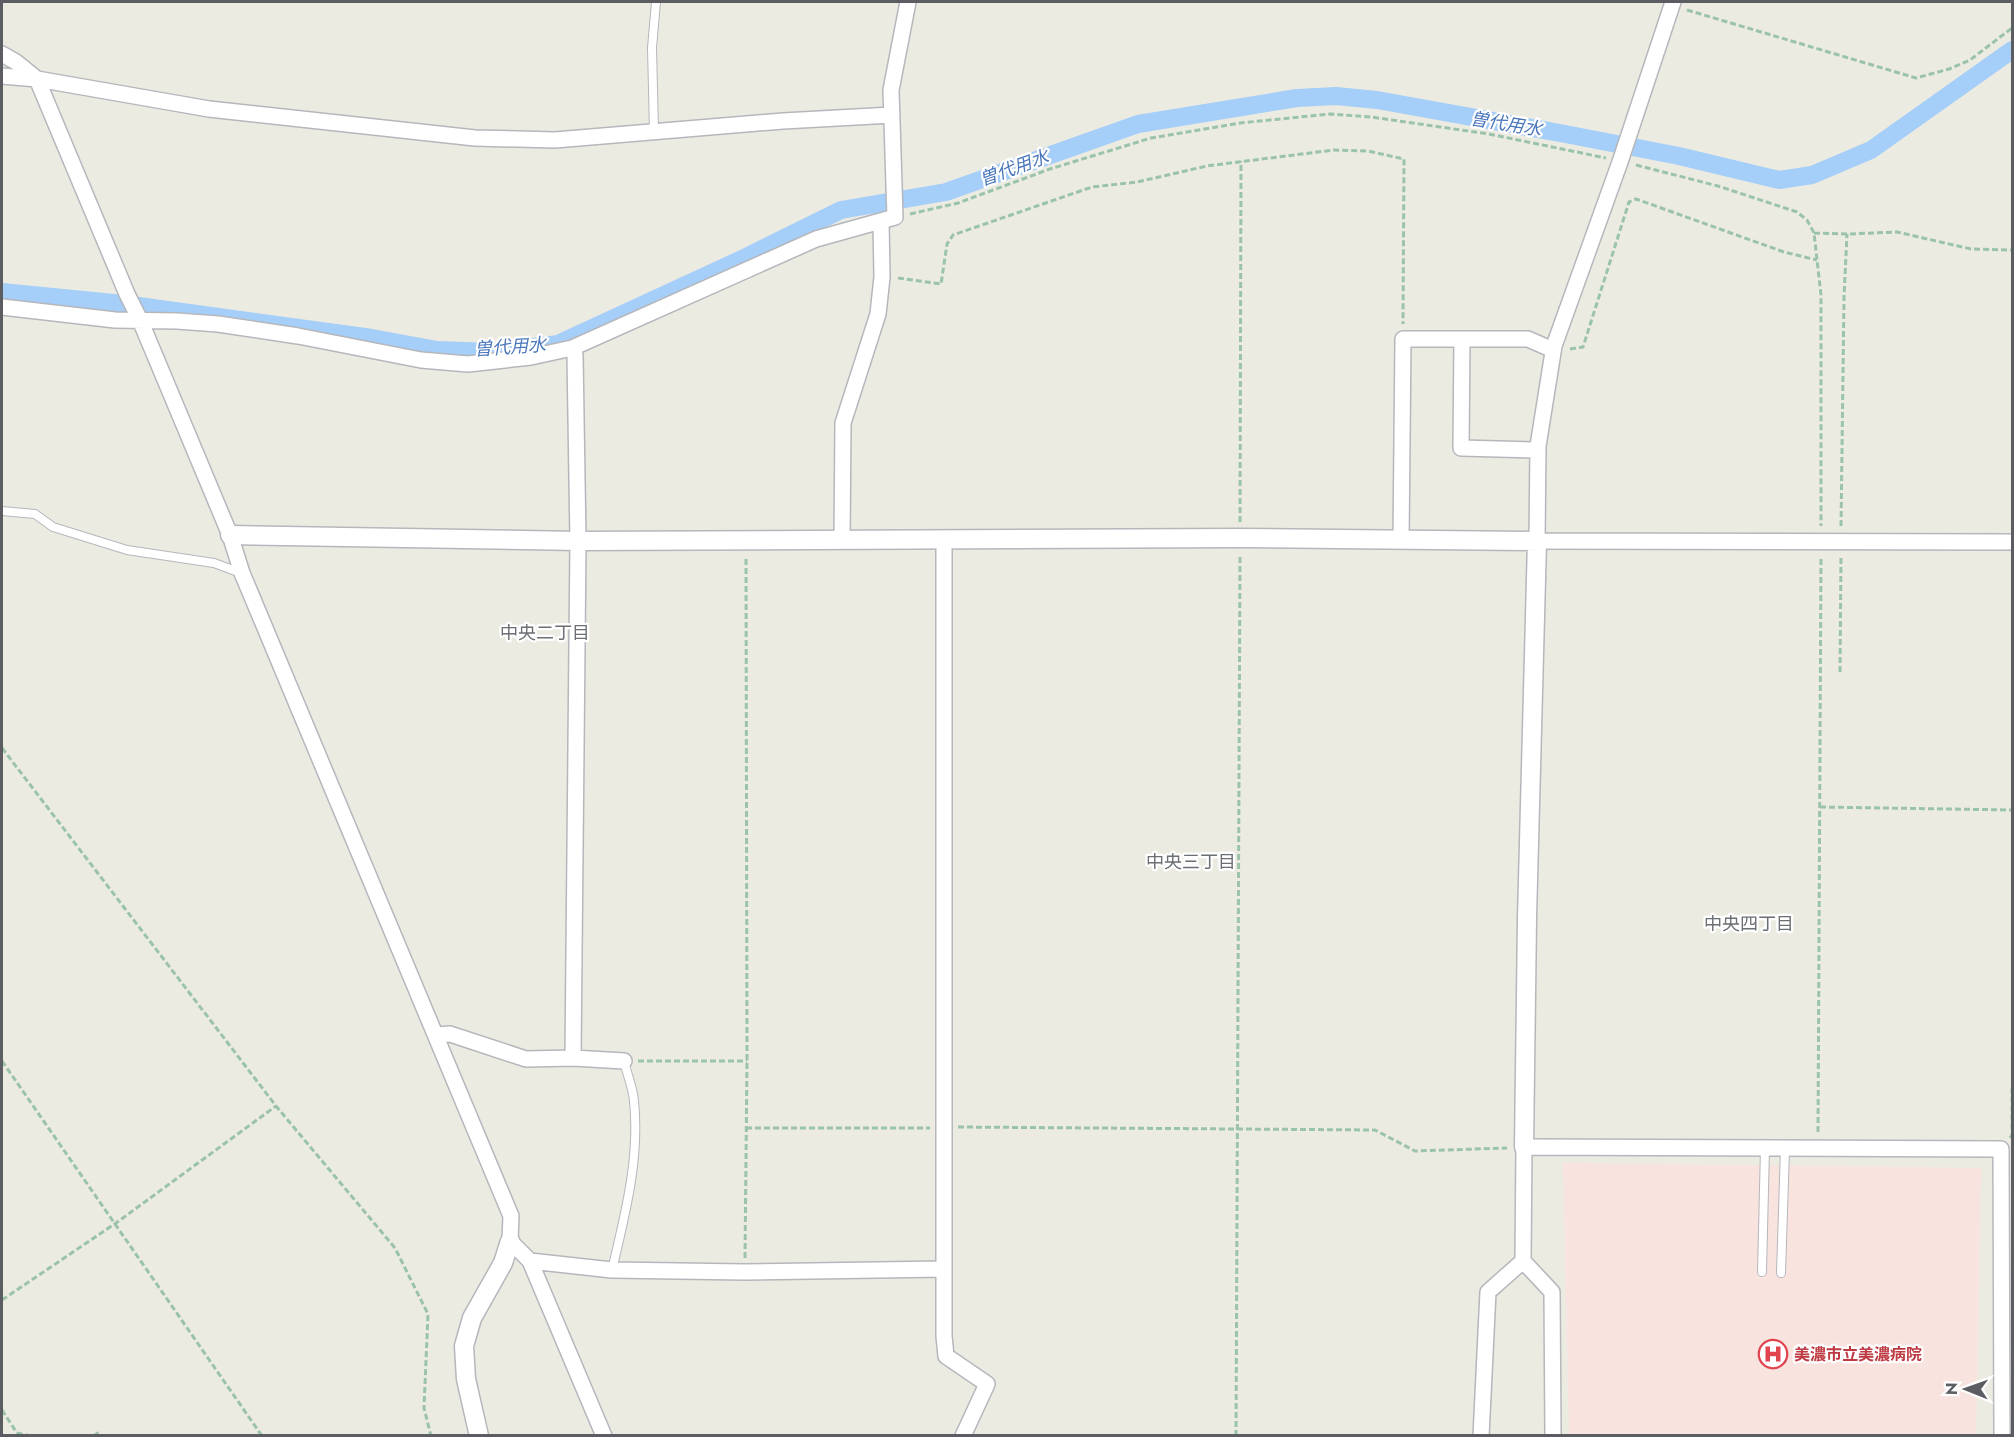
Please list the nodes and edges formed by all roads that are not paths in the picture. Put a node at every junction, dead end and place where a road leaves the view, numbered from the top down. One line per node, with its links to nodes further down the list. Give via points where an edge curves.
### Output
1 (656, 2): 8 (lane, via 652,48)
2 (908, 2): 7 (street, via 891,90)
3 (1672, 3): 14 (street)
4 (2, 54): 6 (street)
5 (2, 76): 6 (street)
6 (37, 80): 8 (street, via 209,109 476,138 555,140); 11 (street)
7 (892, 115): 8 (street); 9 (street, via 895,190)
8 (654, 131)
9 (888, 219): 13 (street, via 816,239); 18 (street, via 878,314 843,423)
10 (2, 307): 11 (street)
11 (140, 320): 13 (street, via 218,324 421,360 468,364); 17 (street)
12 (1462, 339): 14 (street, via 1528,339); 15 (street, via 1461,448); 20 (street, via 1403,339)
13 (572, 348): 21 (street)
14 (1554, 348): 15 (street)
15 (1538, 450): 22 (street)
16 (2, 511): 24 (lane, via 35,513 53,527 127,550 214,563)
17 (230, 535): 21 (street); 24 (street)
18 (842, 540): 19 (street); 21 (street)
19 (944, 540): 20 (street); 34 (street)
20 (1401, 540): 22 (street)
21 (578, 541): 26 (street)
22 (1537, 541): 23 (street); 28 (street)
23 (2013, 542)
24 (242, 573): 25 (street)
25 (436, 1035): 26 (street, via 450,1034 526,1059); 31 (street, via 512,1216)
26 (573, 1058): 27 (street)
27 (624, 1061): 35 (lane, via 634,1099 636,1137 627,1204)
28 (1524, 1147): 29 (street); 33 (street)
29 (1765, 1148): 30 (street); 36 (lane)
30 (1785, 1149): 37 (lane); 43 (street, via 2001,1149)
31 (510, 1241): 32 (street); 38 (street, via 503,1263 472,1318 464,1346 466,1379)
32 (530, 1261): 35 (street); 39 (street)
33 (1523, 1261): 41 (street, via 1488,1292); 42 (street, via 1552,1292)
34 (943, 1269): 35 (street); 40 (street, via 946,1356 987,1384)
35 (612, 1270)
36 (1762, 1272)
37 (1782, 1273)
38 (479, 1436)
39 (604, 1436)
40 (963, 1436)
41 (1481, 1436)
42 (1553, 1436)
43 (2002, 1436)

